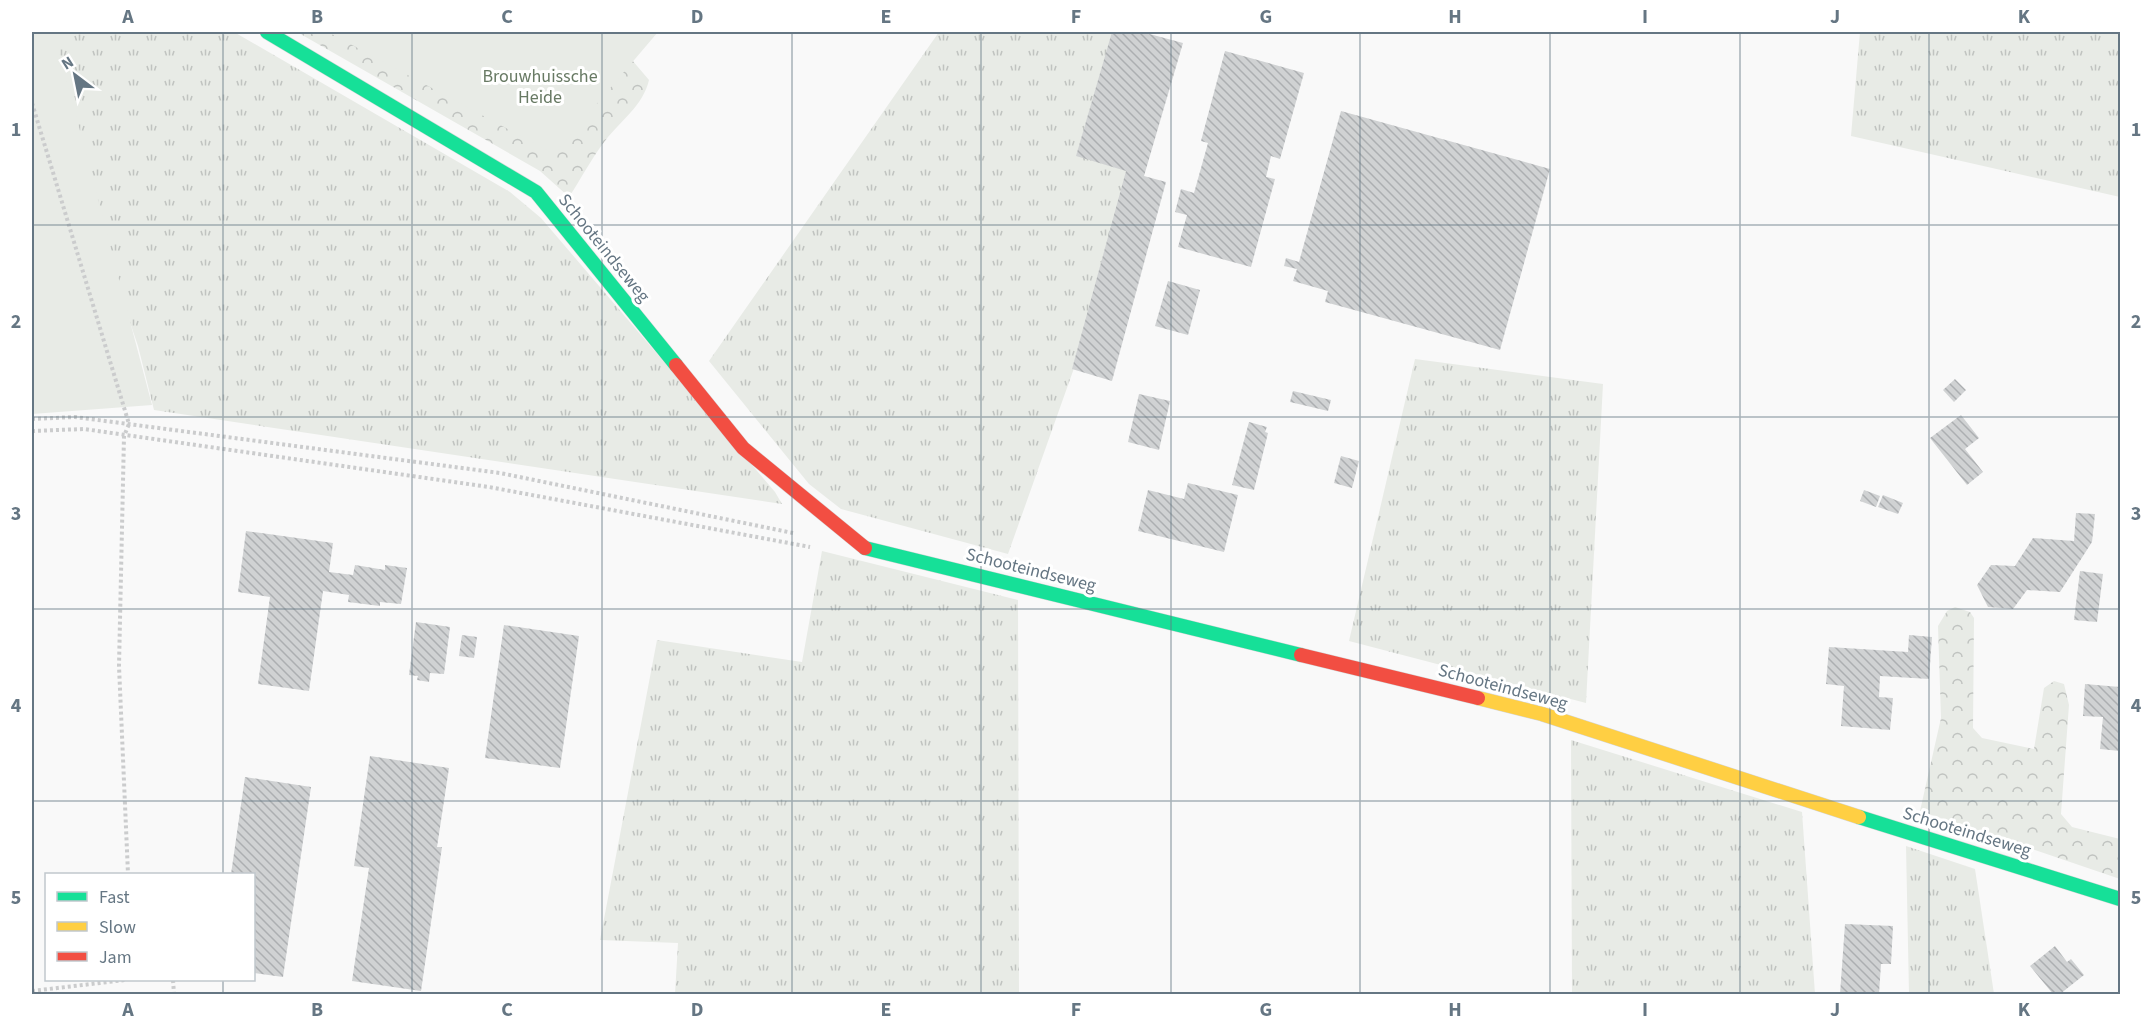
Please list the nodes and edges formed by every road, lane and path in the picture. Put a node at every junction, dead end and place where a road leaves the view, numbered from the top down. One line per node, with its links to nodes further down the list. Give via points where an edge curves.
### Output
1 (267, 32): 10 (street, Schooteindseweg, via 536,192 743,448 865,548 1542,714)
2 (32, 103): 4 (path)
3 (32, 419): 4 (path, via 75,417)
4 (129, 424): 6 (path); 7 (path, via 500,473)
5 (32, 431): 6 (path, via 84,429)
6 (124, 436): 8 (path, via 489,487); 9 (path, via 119,666)
7 (796, 534)
8 (813, 548)
9 (128, 873)
10 (2121, 899)
11 (117, 981): 12 (path)
12 (32, 992)

